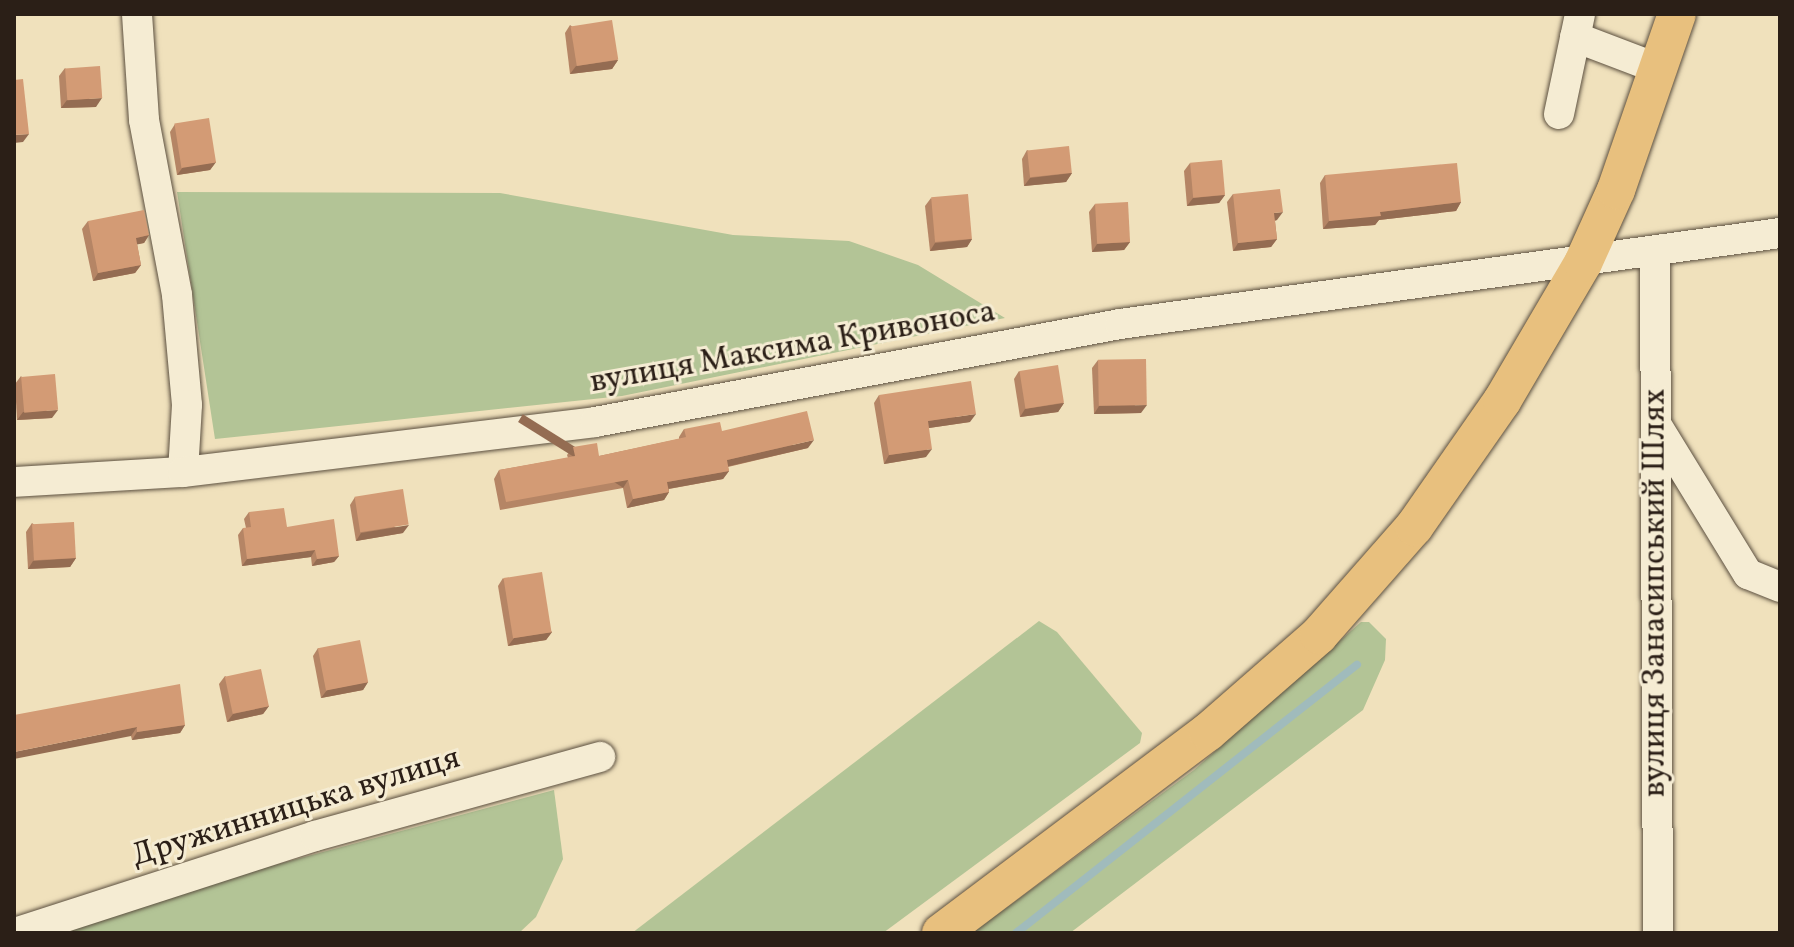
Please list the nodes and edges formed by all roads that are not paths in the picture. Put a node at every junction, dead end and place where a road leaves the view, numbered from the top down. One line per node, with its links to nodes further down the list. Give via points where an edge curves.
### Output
1 (137, 14): 10 (street, via 144,120 177,295 187,405)
2 (1677, 14): 4 (main road)
3 (1578, 26): 4 (street); 5 (street)
4 (1659, 69): 8 (main road, via 1616,190)
5 (1559, 114)
6 (1780, 233): 7 (street, вулиця Максима Кривоноса)
7 (1655, 253): 8 (street, вулиця Максима Кривоноса); 9 (street, вулиця Занасипський Шлях)
8 (1583, 263): 10 (street, вулиця Максима Кривоноса, via 1120,324 595,422); 15 (main road, via 1502,401 1414,527 1319,635 1208,732)
9 (1655, 424): 12 (street, via 1748,574); 16 (street, вулиця Занасипський Шлях)
10 (183, 472): 11 (street, вулиця Максима Кривоноса)
11 (14, 482)
12 (1780, 587)
13 (600, 757): 14 (street, Дружинницька вулиця, via 315,836)
14 (15, 933)
15 (941, 933)
16 (1658, 933)

